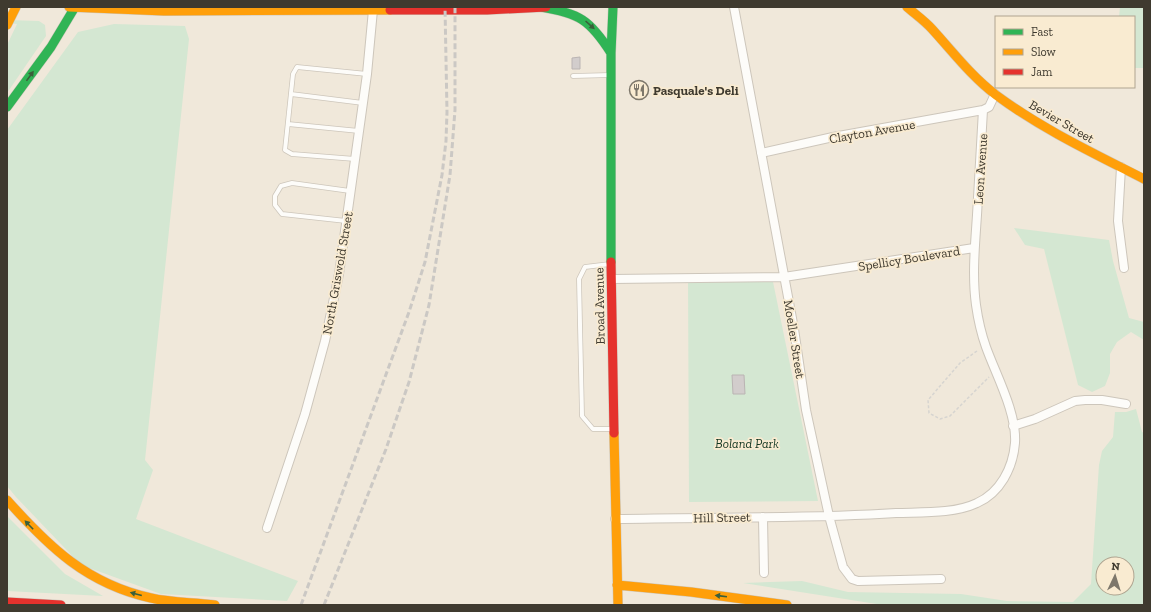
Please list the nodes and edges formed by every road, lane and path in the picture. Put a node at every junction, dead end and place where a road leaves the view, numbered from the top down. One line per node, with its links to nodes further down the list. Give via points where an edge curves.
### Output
1 (16, 7): 12 (main road)
2 (69, 7): 3 (main road)
3 (75, 7): 9 (main road, via 164,11); 20 (main road, one-way to 3, via 54,42)
4 (541, 7): 5 (main road); 11 (main road, via 487,10); 13 (main road, one-way to 13, via 577,15 595,30)
5 (546, 7)
6 (613, 7): 13 (main road, Broad Avenue)
7 (734, 7): 24 (street, Moeller Street)
8 (907, 7): 18 (main road, Bevier Street)
9 (233, 9): 10 (main road)
10 (346, 9): 11 (main road)
11 (373, 10): 14 (street, North Griswold Street)
12 (7, 25)
13 (611, 53): 15 (main road, Broad Avenue)
14 (367, 74): 17 (lane, via 297,67 293,74); 19 (street, North Griswold Street)
15 (611, 75): 16 (lane); 31 (main road, Broad Avenue)
16 (573, 76)
17 (291, 94): 19 (lane); 22 (lane)
18 (995, 94): 21 (street, via 989,107); 26 (main road, Bevier Street, via 1039,124)
19 (363, 103): 23 (street, North Griswold Street)
20 (7, 107)
21 (984, 110): 24 (street, Clayton Avenue, via 833,137); 30 (street, Leon Avenue)
22 (288, 124): 23 (lane); 25 (lane, via 285,150 292,154)
23 (359, 131): 25 (street, North Griswold Street)
24 (761, 153): 33 (street, Moeller Street)
25 (355, 160): 28 (street, North Griswold Street)
26 (1121, 167): 27 (main road, Bevier Street); 32 (street, via 1118,222)
27 (1144, 179)
28 (350, 191): 29 (street, North Griswold Street); 29 (lane, via 292,183 281,186 275,196 275,205 282,214)
29 (346, 221): 44 (street, North Griswold Street, via 338,274 316,377)
30 (974, 248): 33 (street, Spellicy Boulevard); 35 (street, Spellicy Boulevard, via 976,303)
31 (611, 264): 34 (main road, Broad Avenue); 39 (lane, via 585,267 579,279 582,416 593,430)
32 (1124, 268)
33 (784, 277): 34 (street, Spellicy Boulevard); 41 (street, Moeller Street, via 806,410)
34 (612, 279): 39 (main road, Broad Avenue)
35 (986, 346): 36 (street, Spellicy Boulevard); 36 (path, via 960,363 928,400 929,413 940,419 950,416)
36 (995, 370): 38 (street, Spellicy Boulevard)
37 (1126, 404): 38 (street, via 1080,400)
38 (1014, 426): 41 (street, Spellicy Boulevard, via 1013,454 1004,480 992,493 976,504 954,510)
39 (614, 429): 43 (main road, Broad Avenue)
40 (7, 500): 50 (main road, one-way to 40, via 165,600 117,588 96,579 54,549)
41 (829, 516): 42 (street, Hill Street); 46 (street, Moeller Street, via 844,567 852,579)
42 (763, 517): 43 (street, Hill Street); 45 (street)
43 (616, 519): 47 (main road, Broad Avenue)
44 (266, 528)
45 (764, 573)
46 (941, 579)
47 (617, 585): 51 (main road, Broad Avenue); 52 (main road, one-way to 47)
48 (7, 602): 49 (main road)
49 (61, 605)
50 (216, 605)
51 (618, 605)
52 (787, 605)

